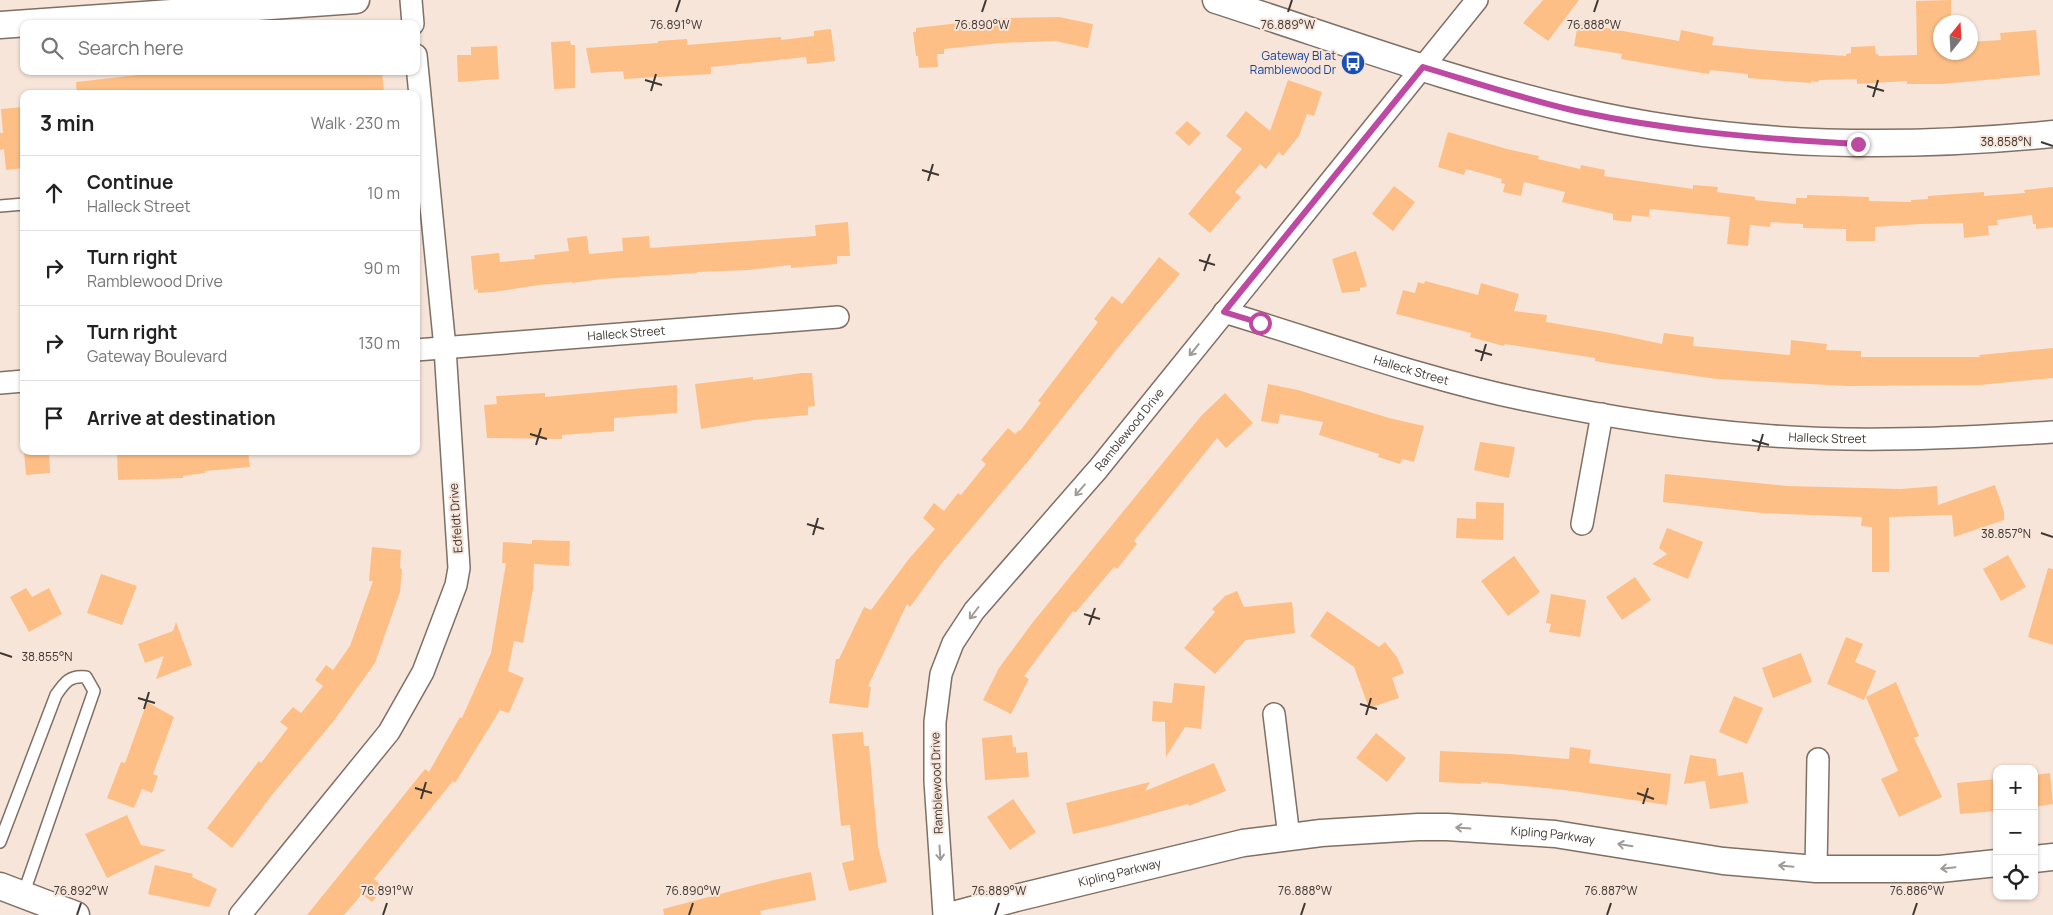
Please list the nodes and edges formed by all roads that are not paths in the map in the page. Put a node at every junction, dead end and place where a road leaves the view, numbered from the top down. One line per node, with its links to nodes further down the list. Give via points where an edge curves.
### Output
1 (356, 0): 5 (street)
2 (411, 0): 6 (street)
3 (1216, 0): 9 (street)
4 (1477, 0): 9 (street, Ramblewood Drive)
5 (71, 20)
6 (413, 20)
7 (20, 24): 8 (street)
8 (0, 25)
9 (1423, 67): 13 (street, via 1576,111 1637,123 1739,136 1877,144); 17 (street, Ramblewood Drive)
10 (417, 75): 11 (street, Edfeldt Drive)
11 (418, 90)
12 (420, 134): 14 (street, Edfeldt Drive)
13 (2053, 134)
14 (422, 173): 19 (street, Edfeldt Drive)
15 (20, 204): 16 (lane)
16 (0, 206)
17 (1224, 312): 23 (street, Halleck Street, via 1437,378 1524,400); 37 (street, Ramblewood Drive, one-way to 37, via 1098,469 974,611 953,643 941,674 935,722 935,781)
18 (838, 317): 19 (street, Halleck Street)
19 (445, 348): 20 (street, Halleck Street); 36 (street, Edfeldt Drive, via 459,568 442,625 424,672 389,732)
20 (420, 350)
21 (20, 381): 22 (street)
22 (0, 383)
23 (1602, 414): 24 (street, Halleck Street, via 1680,427 1826,438 1897,440); 25 (street)
24 (2053, 432)
25 (1582, 524)
26 (1274, 714): 28 (street)
27 (1818, 759): 33 (street)
28 (1289, 836): 33 (street, Kipling Parkway, one-way to 28, via 1723,861 1556,834 1447,827); 38 (street, Kipling Parkway, via 1221,847)
29 (0, 842): 34 (lane, via 56,695 66,681 76,676 86,677 94,691)
30 (2053, 857): 31 (street)
31 (2038, 859)
32 (1993, 863): 33 (street, Kipling Parkway, one-way to 33, via 1940,869)
33 (1816, 869)
34 (11, 891): 35 (street)
35 (76, 915)
36 (240, 915)
37 (944, 915)
38 (954, 915)

